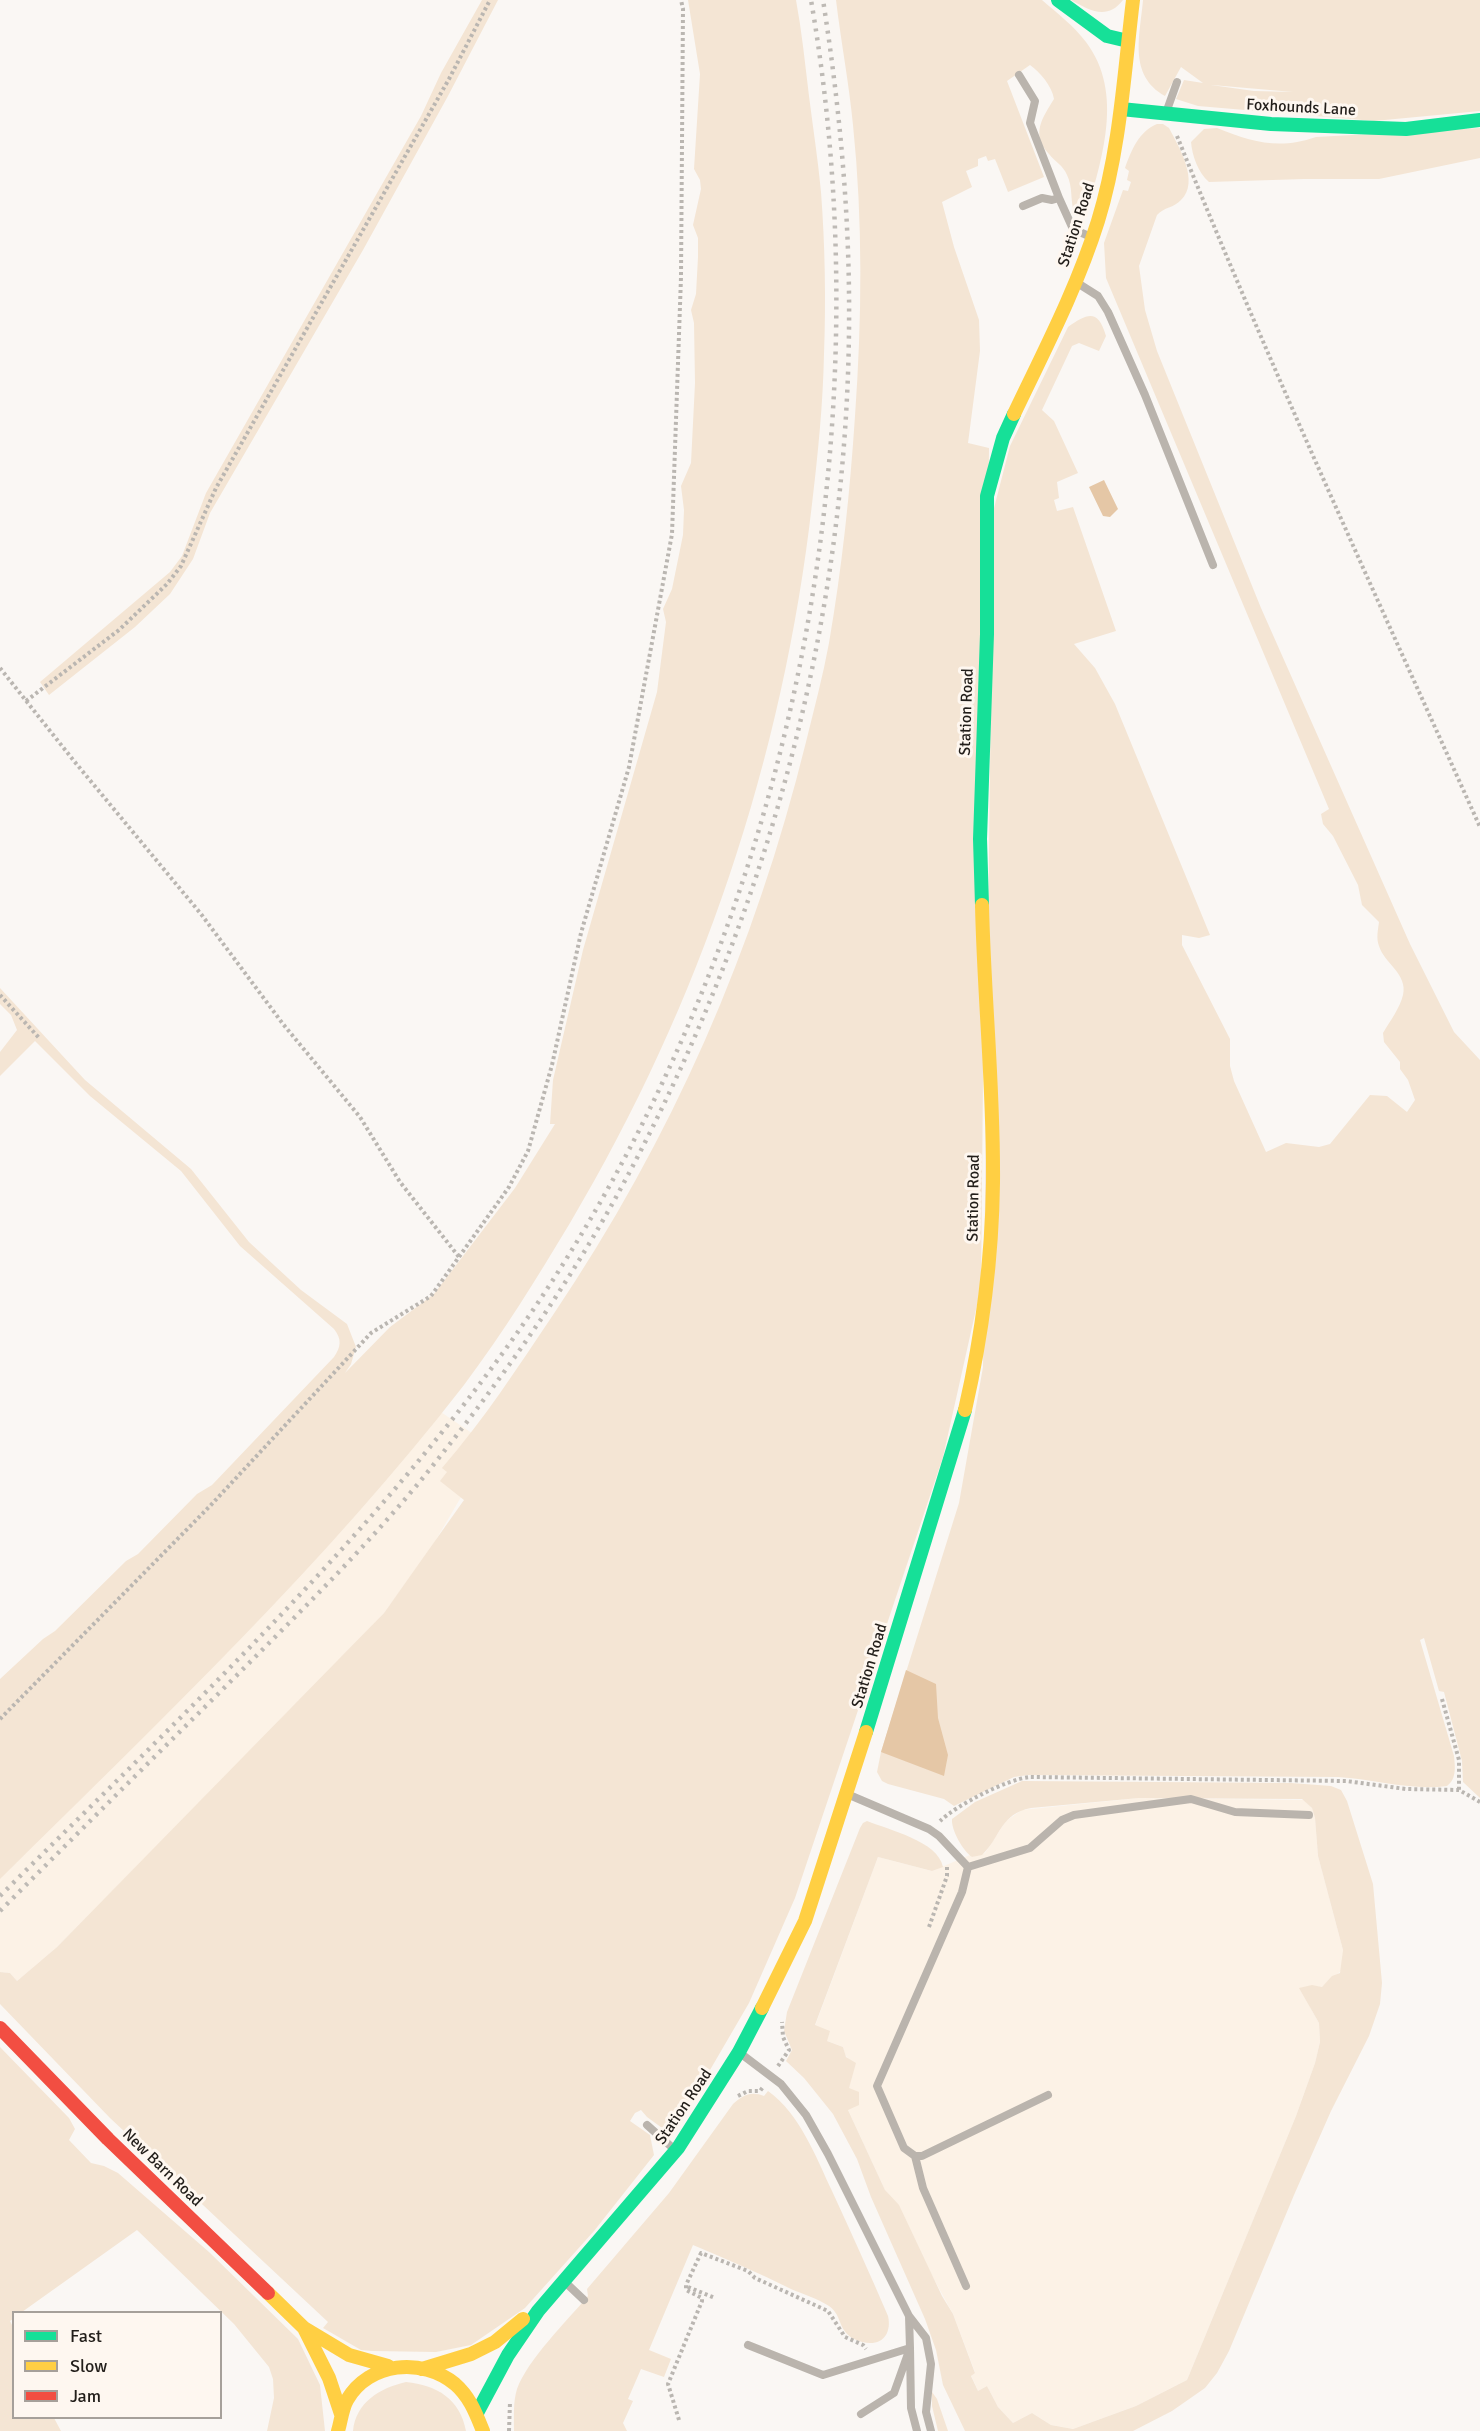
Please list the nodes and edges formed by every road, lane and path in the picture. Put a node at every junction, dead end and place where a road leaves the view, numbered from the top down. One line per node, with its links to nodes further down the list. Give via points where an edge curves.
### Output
1 (490, 0): 17 (path, via 216,488 181,566 119,630)
2 (681, 0): 21 (path, via 681,277 672,534 629,767 574,962 539,1116 513,1181)
3 (1058, 0): 5 (main road, via 1107,36)
4 (1132, 0): 5 (main road, Station Road)
5 (1128, 41): 8 (main road, Station Road)
6 (1019, 75): 11 (lane, via 1035,101 1030,123)
7 (1177, 82): 9 (lane)
8 (1121, 109): 9 (main road, Foxhounds Lane); 13 (main road, Station Road, via 1109,179)
9 (1167, 114): 10 (main road, Foxhounds Lane, via 1271,124 1406,129); 18 (path)
10 (1480, 120)
11 (1059, 198): 12 (lane, via 1042,198); 13 (lane, via 1073,229)
12 (1023, 206)
13 (1091, 238): 14 (main road, Station Road)
14 (1076, 282): 15 (lane, via 1098,296 1108,312); 25 (main road, Station Road, via 1003,438 986,502 987,634 980,839 993,1185 985,1302 973,1375 954,1450)
15 (1213, 565)
16 (0, 668): 17 (path)
17 (26, 701): 21 (path, via 201,914 283,1024 360,1117 399,1182)
18 (1480, 827)
19 (0, 995): 20 (path)
20 (40, 1039)
21 (459, 1257): 23 (path, via 431,1296 371,1333 210,1506)
22 (1442, 1699): 24 (path, via 1459,1760)
23 (0, 1719)
24 (1459, 1790)
25 (847, 1794): 27 (lane, via 929,1829); 29 (main road, Station Road, via 805,1921)
26 (1310, 1815): 27 (lane, via 1235,1812 1191,1799 1074,1815 1062,1820 1030,1848)
27 (968, 1867): 33 (lane, via 957,1903 877,2086 904,2148)
28 (0, 2028): 41 (main road, New Barn Road, via 108,2139)
29 (739, 2052): 32 (main road, Station Road); 40 (lane, via 781,2084 806,2115)
30 (1048, 2095): 33 (lane)
31 (647, 2125): 32 (lane)
32 (675, 2151): 34 (main road, Station Road)
33 (915, 2156): 35 (lane, via 923,2188)
34 (565, 2282): 38 (lane); 39 (main road, Station Road)
35 (966, 2286)
36 (688, 2287): 37 (path); 44 (path, via 700,2253 738,2267 828,2311 845,2337 864,2346); 50 (path, via 686,2292 702,2300 668,2384)
37 (715, 2298)
38 (584, 2300)
39 (538, 2311): 46 (main road, Station Road, via 477,2352); 48 (main road, Station Road, via 508,2355)
40 (909, 2316): 43 (lane); 54 (lane, via 926,2338 930,2355 926,2412)
41 (304, 2328): 45 (main road, New Barn Road, via 349,2355); 47 (main road, New Barn Road, via 329,2378)
42 (748, 2345): 44 (lane, via 823,2375)
43 (910, 2348): 44 (lane); 49 (lane, via 894,2393); 53 (lane, via 911,2408)
44 (871, 2361)
45 (388, 2366): 46 (main road, New Barn Road); 47 (main road, via 372,2373 354,2390)
46 (422, 2369): 48 (main road, via 451,2381)
47 (341, 2414): 51 (main road)
48 (477, 2414): 52 (main road)
49 (861, 2414)
50 (679, 2420)
51 (338, 2431)
52 (483, 2431)
53 (917, 2431)
54 (932, 2431)

